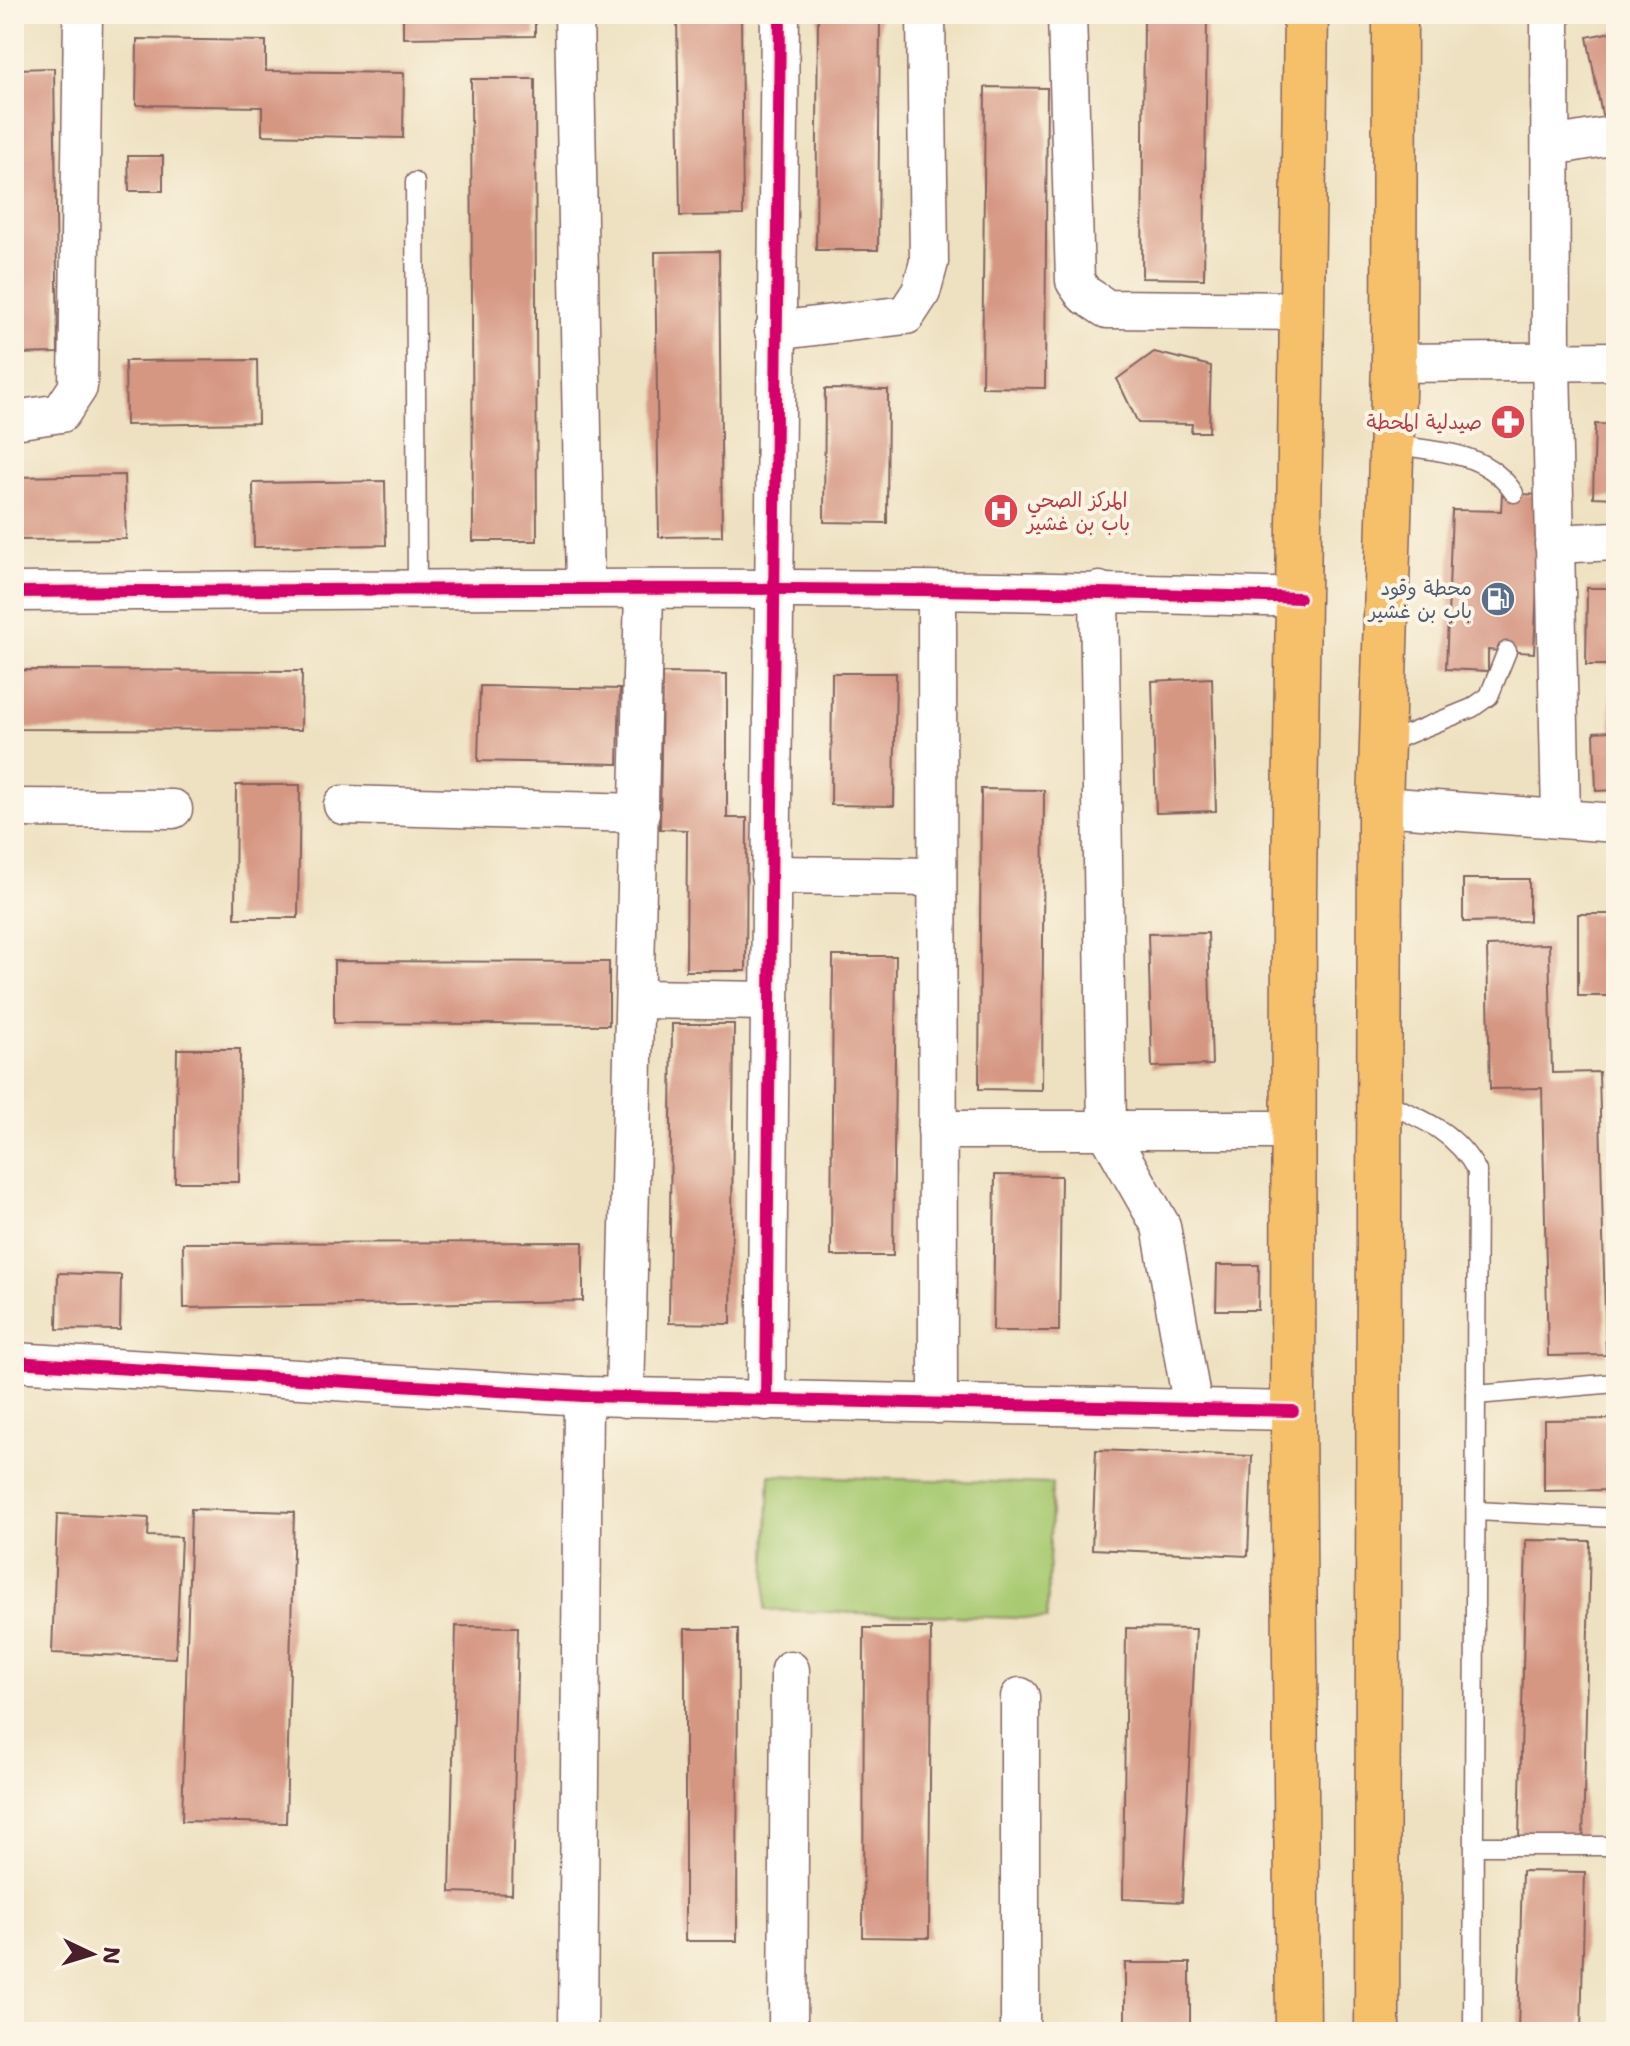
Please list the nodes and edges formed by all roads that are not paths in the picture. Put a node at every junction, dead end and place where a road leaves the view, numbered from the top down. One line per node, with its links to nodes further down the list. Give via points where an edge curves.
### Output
1 (83, 14): 17 (street, via 78,387 61,413)
2 (574, 14): 22 (street)
3 (780, 14): 13 (street)
4 (926, 14): 13 (street, via 929,262 921,292 906,315)
5 (1067, 14): 12 (street, via 1075,281 1084,294 1107,309)
6 (1306, 14): 12 (highway)
7 (1395, 14): 16 (highway)
8 (1550, 14): 10 (street)
9 (1616, 135): 10 (street)
10 (1552, 146): 15 (street)
11 (415, 182): 23 (lane)
12 (1302, 311): 29 (highway)
13 (774, 331): 25 (street)
14 (1616, 361): 15 (street)
15 (1551, 362): 16 (street); 21 (street)
16 (1394, 363): 18 (highway)
17 (14, 420)
18 (1392, 444): 19 (lane, via 1484,462); 31 (highway)
19 (1514, 493)
20 (1616, 541): 21 (street)
21 (1554, 544): 37 (street)
22 (585, 588): 23 (street); 24 (street)
23 (417, 589): 28 (street)
24 (644, 590): 25 (street); 36 (street)
25 (773, 590): 26 (street); 39 (street)
26 (937, 591): 27 (street); 40 (street)
27 (1099, 591): 29 (street); 46 (street)
28 (14, 592)
29 (1299, 598): 45 (highway)
30 (1507, 651): 31 (lane, via 1489,696)
31 (1384, 744): 33 (highway)
32 (343, 805): 36 (street)
33 (1380, 806): 37 (street); 43 (highway)
34 (14, 808): 35 (street)
35 (173, 809)
36 (640, 813): 41 (street)
37 (1561, 817): 38 (street)
38 (1616, 823)
39 (770, 875): 40 (street); 42 (street)
40 (937, 877): 44 (street)
41 (637, 999): 42 (street); 51 (street)
42 (770, 1001): 52 (street)
43 (1379, 1100): 49 (lane, via 1439,1126 1466,1151 1477,1171); 66 (highway)
44 (937, 1130): 46 (street); 53 (street)
45 (1295, 1130): 46 (street); 55 (highway)
46 (1107, 1131): 54 (street, via 1161,1226)
47 (14, 1362): 50 (street)
48 (1616, 1383): 49 (lane)
49 (1476, 1395): 56 (lane)
50 (583, 1396): 51 (street); 62 (street)
51 (625, 1398): 52 (street)
52 (766, 1401): 53 (street)
53 (938, 1404): 54 (street)
54 (1193, 1409): 55 (street)
55 (1293, 1411): 65 (highway)
56 (1476, 1511): 57 (lane); 60 (lane)
57 (1616, 1518)
58 (790, 1670): 63 (street)
59 (1020, 1697): 64 (street)
60 (1474, 1846): 61 (lane); 67 (lane)
61 (1616, 1846)
62 (578, 2032)
63 (788, 2032)
64 (1020, 2032)
65 (1298, 2032)
66 (1377, 2032)
67 (1473, 2032)

